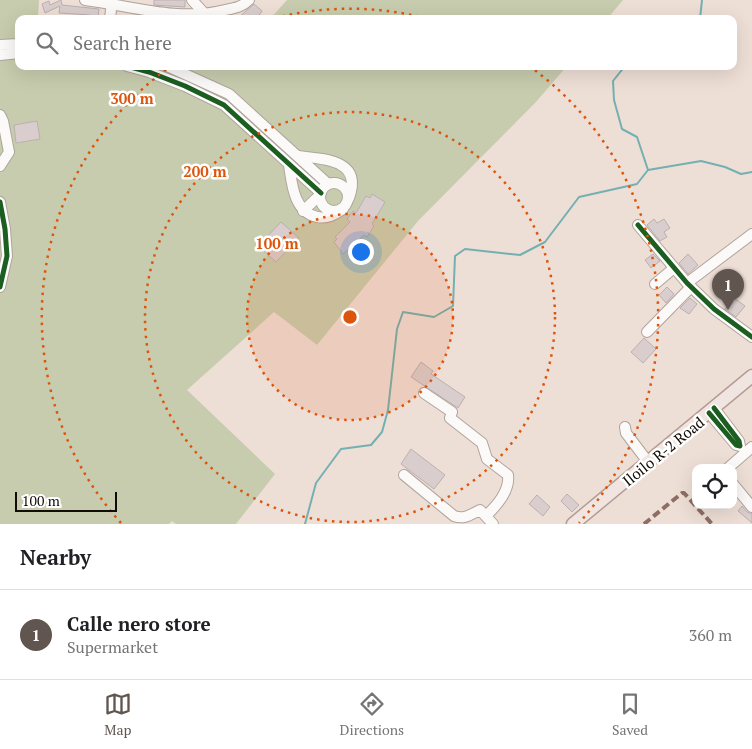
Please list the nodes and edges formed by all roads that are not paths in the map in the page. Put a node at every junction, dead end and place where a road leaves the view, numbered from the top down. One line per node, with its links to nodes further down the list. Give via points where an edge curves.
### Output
1 (85, 0): 4 (street)
2 (192, 0): 5 (street)
3 (249, 0): 5 (street, via 242,6)
4 (112, 2): 5 (street, via 154,12); 6 (street)
5 (204, 13)
6 (110, 15)
7 (15, 44): 8 (street)
8 (0, 45)
9 (15, 53): 10 (street)
10 (0, 55)
11 (142, 70): 15 (street, via 224,105)
12 (176, 70): 14 (street, via 229,94)
13 (0, 115): 18 (street, via 9,152)
14 (278, 138): 15 (street); 16 (street)
15 (270, 147): 17 (street)
16 (298, 156): 19 (street); 20 (street)
17 (289, 165): 21 (street); 25 (street)
18 (0, 166)
19 (344, 166): 20 (street); 22 (street, via 352,180)
20 (330, 183): 21 (street); 22 (street, via 344,187)
21 (321, 194): 24 (street, via 320,201 325,209 331,212); 25 (street)
22 (349, 198): 24 (street)
23 (0, 202): 28 (street)
24 (343, 209): 25 (street, via 322,218)
25 (303, 211)
26 (638, 225): 29 (street)
27 (752, 234): 31 (street)
28 (3, 245): 32 (street, via 8,256)
29 (674, 268): 30 (street); 31 (street)
30 (654, 284)
31 (689, 285): 33 (street); 34 (street, via 714,309)
32 (0, 287)
33 (647, 332)
34 (752, 337)
35 (752, 376): 37 (main road, Iloilo R-2 Road)
36 (424, 393): 45 (street, via 452,412 450,418 482,443 487,459 508,475 508,485)
37 (712, 411): 39 (street, via 736,445); 40 (main road, Iloilo R-2 Road)
38 (626, 427): 40 (street, via 626,433)
39 (748, 451): 41 (street)
40 (648, 462): 46 (main road, Iloilo R-2 Road)
41 (733, 464)
42 (404, 475): 45 (street, via 454,516 471,516 480,510)
43 (737, 489): 44 (street)
44 (752, 507)
45 (490, 520)
46 (573, 524)

